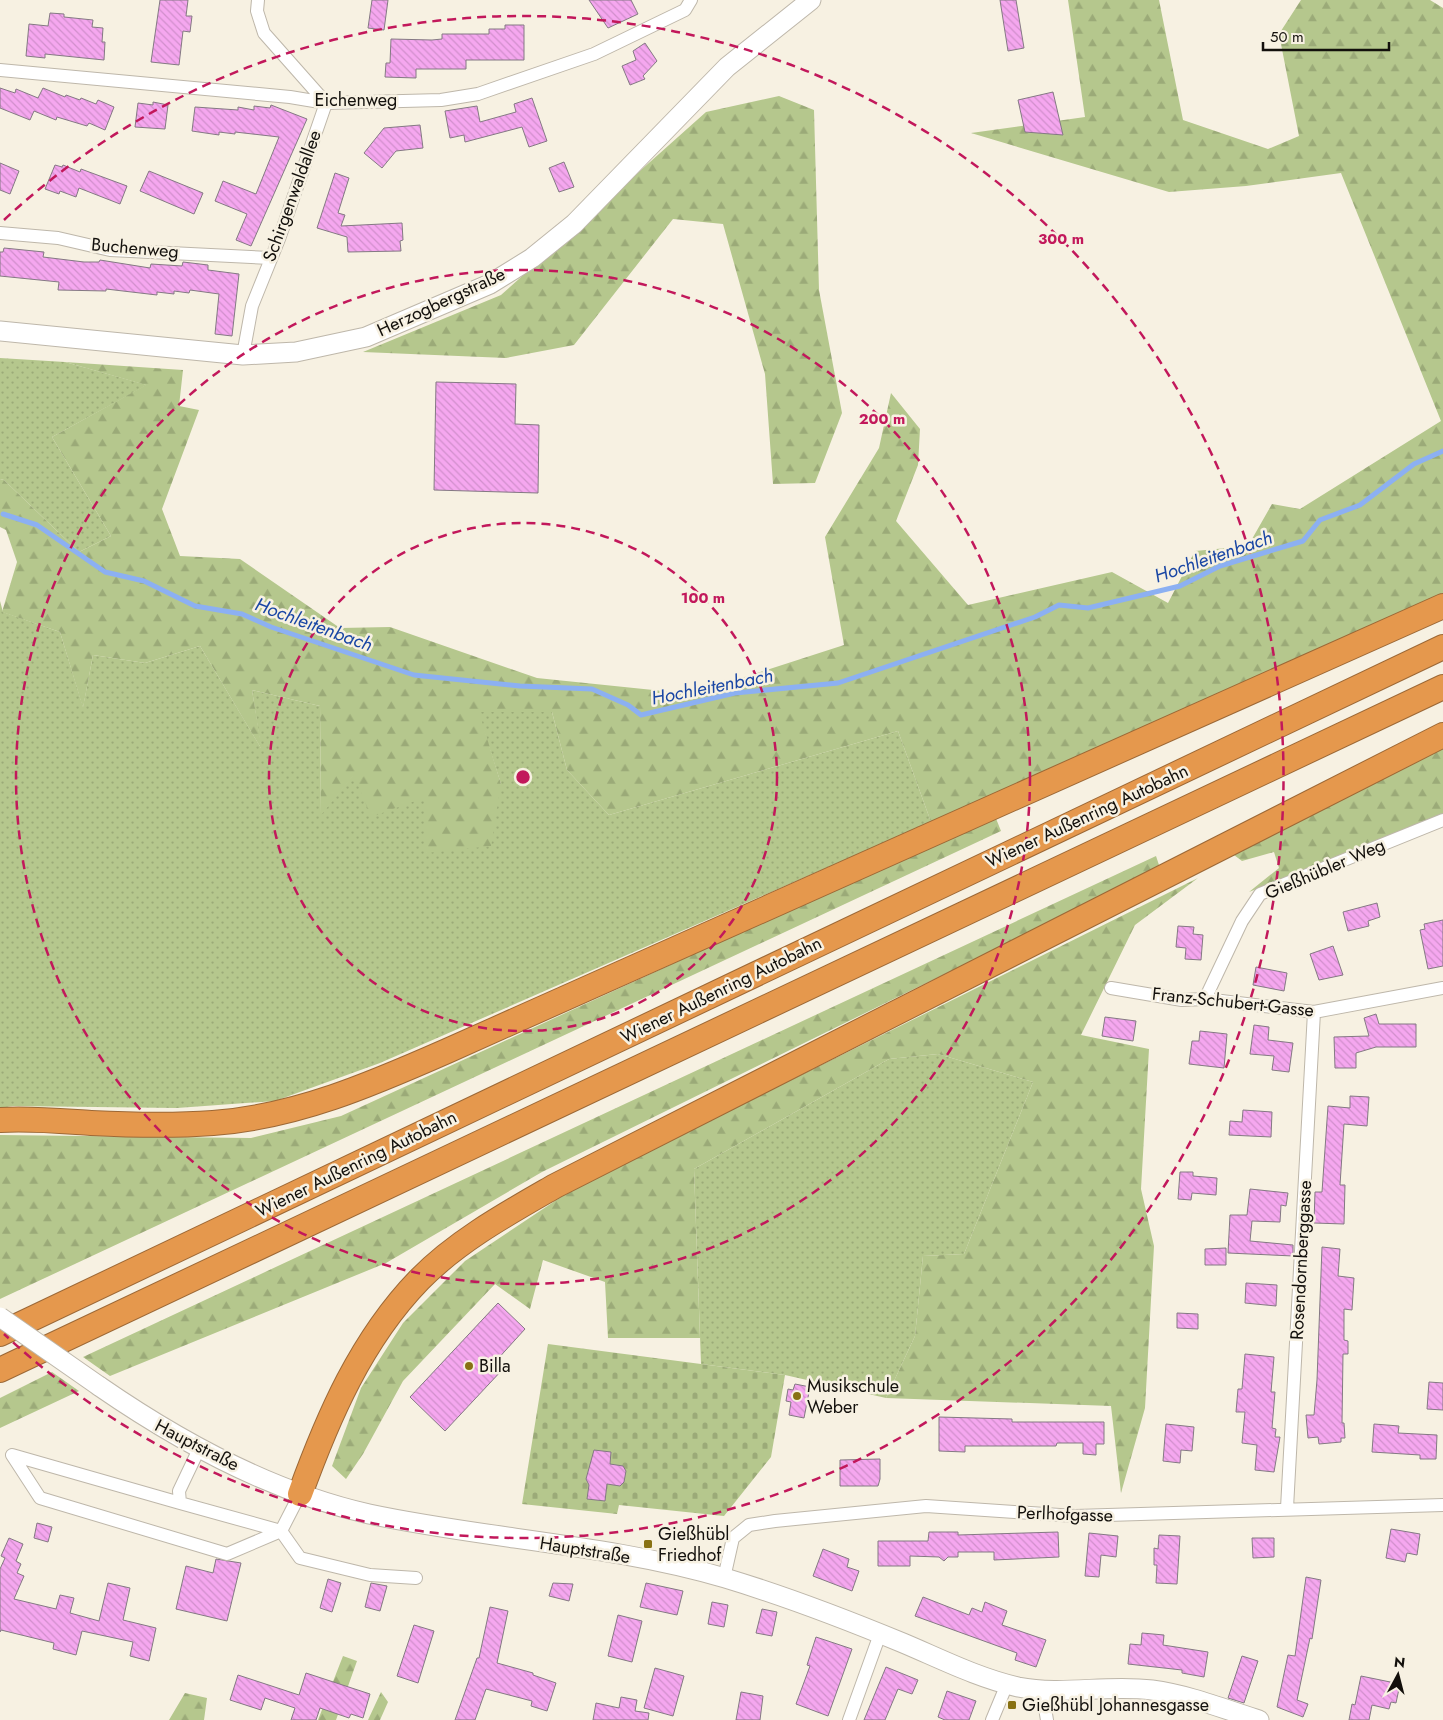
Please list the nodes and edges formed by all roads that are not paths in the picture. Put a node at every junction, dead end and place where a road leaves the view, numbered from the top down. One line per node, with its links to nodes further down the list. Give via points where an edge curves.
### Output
1 (258, 0): 5 (street, via 257,10 264,33)
2 (691, 0): 5 (street, Eichenweg, via 684,10 594,54 478,94 441,100)
3 (811, 0): 9 (main road, Herzogbergstraße, via 727,67 574,224 532,258 490,284 366,337 296,352)
4 (0, 70): 5 (street, Eichenweg)
5 (326, 103): 7 (street, Schirgenwaldallee)
6 (0, 233): 7 (street, Buchenweg, via 58,238 110,250)
7 (270, 258): 9 (street, Schirgenwaldallee, via 252,306)
8 (0, 331): 9 (main road, Herzogbergstraße)
9 (243, 355)
10 (1443, 606): 19 (highway, via 377,1082 275,1115 211,1124)
11 (1443, 647): 21 (highway, Wiener Außenring Autobahn)
12 (1443, 687): 22 (highway, Wiener Außenring Autobahn)
13 (1443, 735): 25 (highway, via 555,1186 491,1223 420,1279 369,1343 319,1443)
14 (1443, 820): 17 (street, Gießhübler Weg, via 1260,894 1242,921)
15 (1111, 988): 17 (street, Franz-Schubert-Gasse, via 1182,1000)
16 (1443, 988): 18 (street, Franz-Schubert-Gasse)
17 (1205, 999): 18 (street, Franz-Schubert-Gasse)
18 (1314, 1012): 28 (street, Rosendornberggasse)
19 (0, 1120)
20 (0, 1317): 23 (main road, Hauptstraße, bridge, via 140,1414)
21 (0, 1334)
22 (0, 1370)
23 (199, 1449): 25 (main road, Hauptstraße); 26 (street, via 179,1491)
24 (6, 1453): 26 (street); 29 (street, via 40,1498 228,1554)
25 (300, 1494): 29 (street); 31 (main road, Hauptstraße, via 366,1513 644,1560)
26 (180, 1503): 29 (street)
27 (1443, 1506): 28 (street, Perlhofgasse)
28 (1287, 1508): 31 (street, Perlhofgasse, via 1075,1516 926,1506 776,1521 749,1525 733,1538)
29 (282, 1531): 30 (street, via 300,1558 370,1575)
30 (416, 1578)
31 (724, 1578): 32 (main road, Hauptstraße)
32 (880, 1634): 33 (main road, Hauptstraße); 35 (street)
33 (1007, 1684): 34 (main road, Hauptstraße); 36 (street)
34 (1042, 1691): 37 (street); 38 (main road, Hauptstraße, via 1151,1690)
35 (849, 1720)
36 (992, 1720)
37 (1047, 1720)
38 (1259, 1720)

